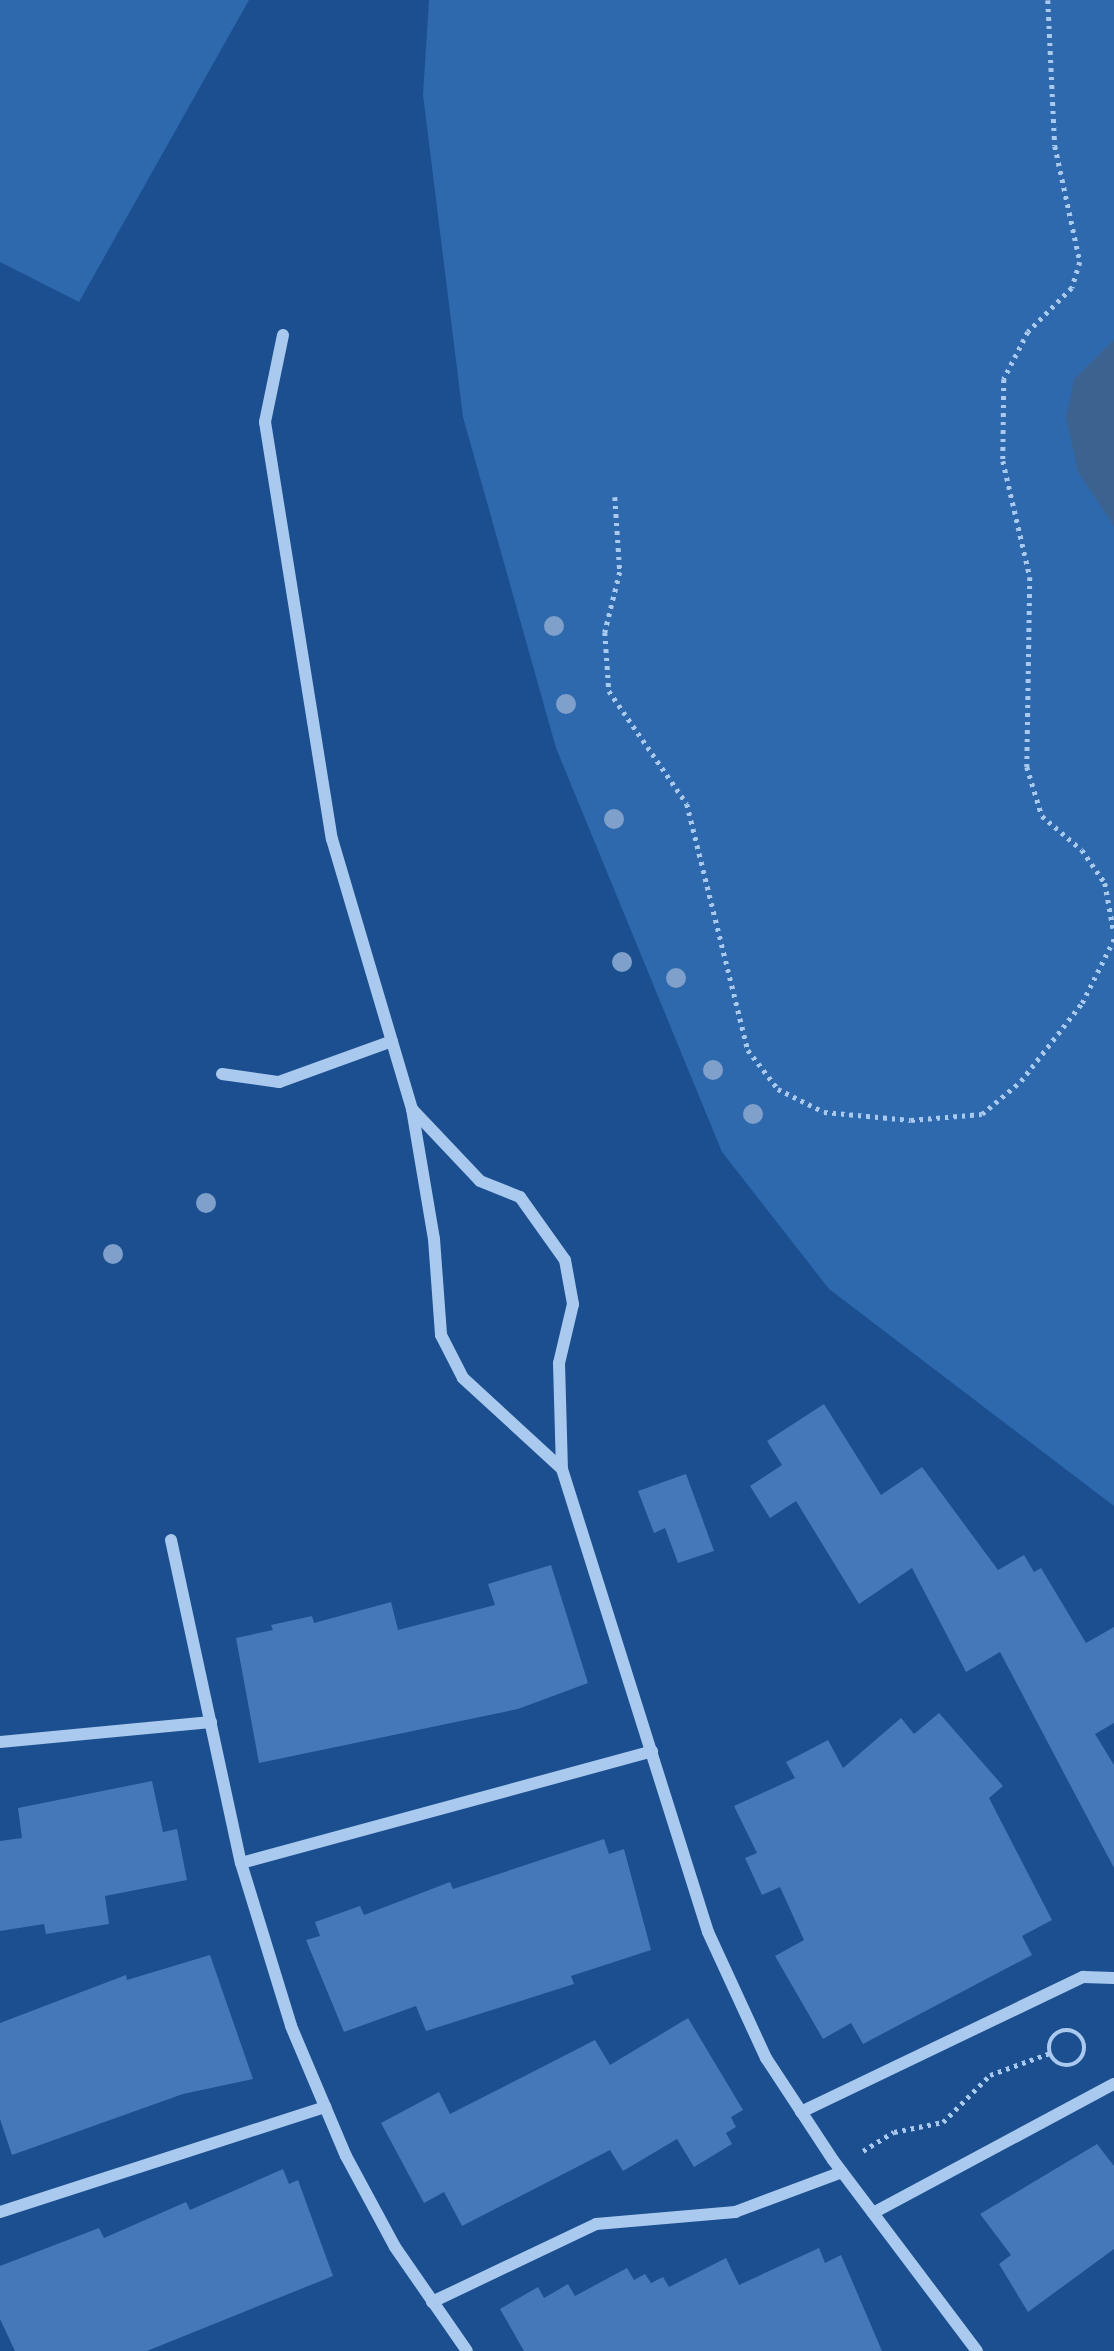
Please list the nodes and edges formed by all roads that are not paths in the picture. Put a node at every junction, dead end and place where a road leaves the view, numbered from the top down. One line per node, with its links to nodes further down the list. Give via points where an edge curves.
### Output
1 (284, 335): 2 (street, via 265,422 332,839)
2 (392, 1041): 3 (street, via 279,1082); 4 (street)
3 (222, 1073)
4 (412, 1110): 5 (street, via 434,1239 441,1335 463,1378); 5 (street, via 480,1181 520,1197 565,1260 573,1304 559,1363)
5 (562, 1469): 9 (street)
6 (171, 1540): 7 (street)
7 (211, 1722): 8 (street); 10 (street)
8 (0, 1742)
9 (652, 1751): 10 (street); 14 (street, via 708,1932 737,2003)
10 (241, 1863): 13 (street, via 267,1960)
11 (1114, 1978): 14 (street, via 1083,1977)
12 (1114, 2084): 17 (street)
13 (325, 2107): 16 (street); 18 (street, via 395,2247)
14 (801, 2112): 15 (street)
15 (842, 2172): 17 (street); 18 (street, via 735,2212 596,2224)
16 (0, 2212)
17 (873, 2213): 20 (street)
18 (432, 2302): 19 (street)
19 (467, 2351)
20 (977, 2351)

